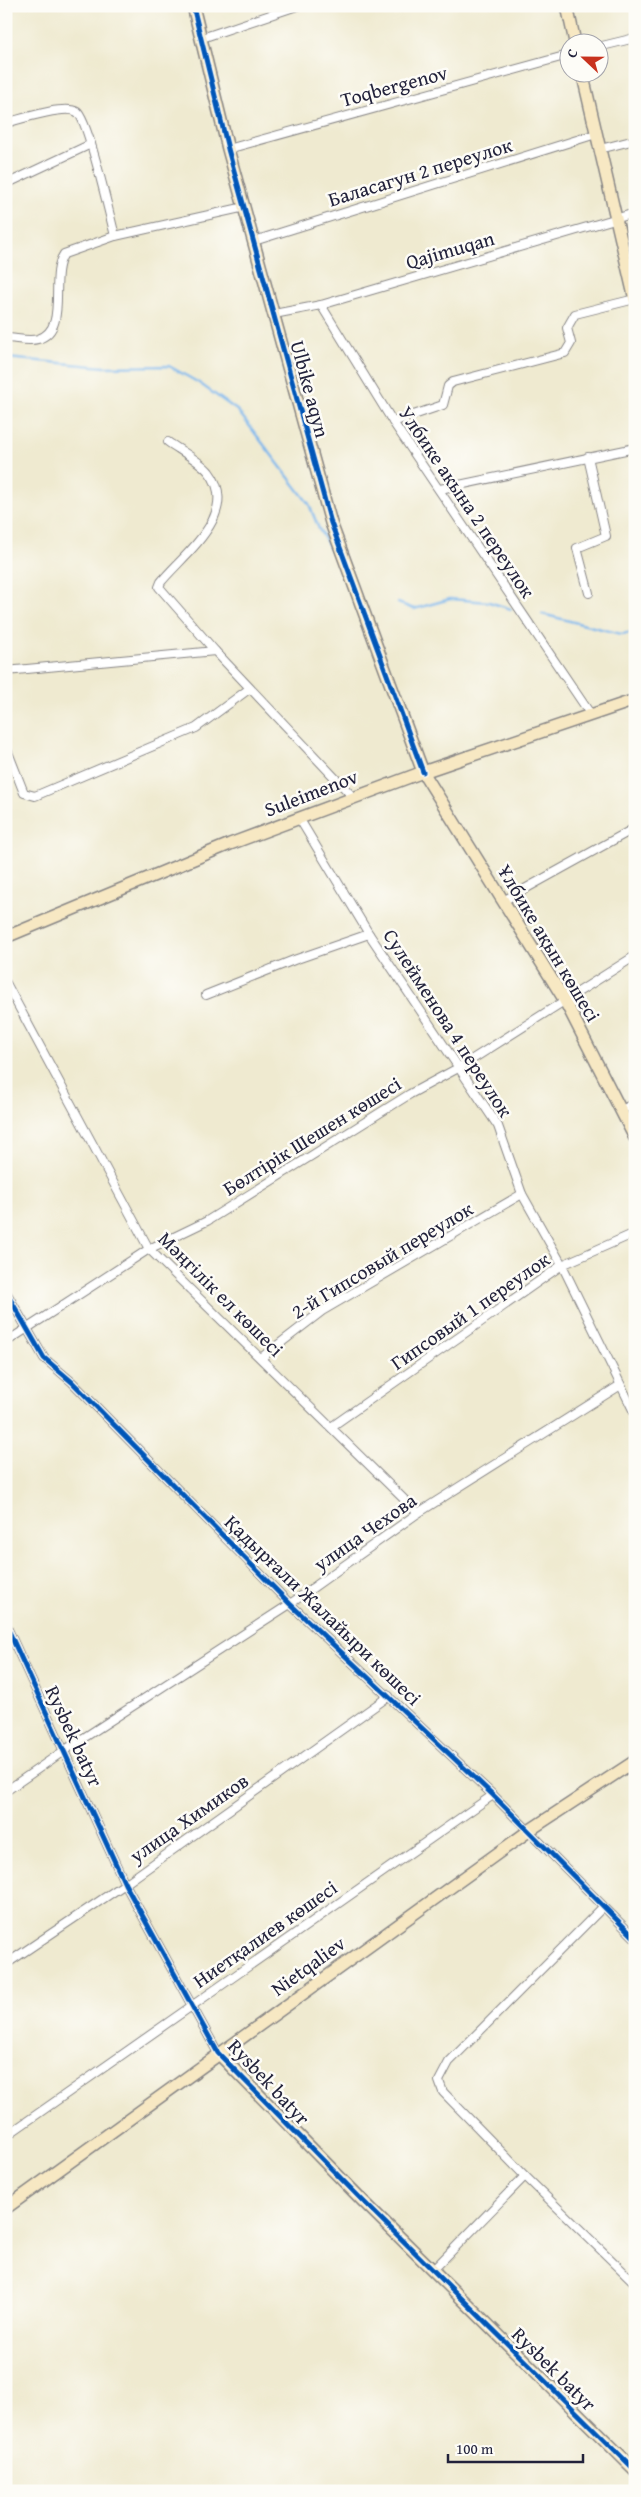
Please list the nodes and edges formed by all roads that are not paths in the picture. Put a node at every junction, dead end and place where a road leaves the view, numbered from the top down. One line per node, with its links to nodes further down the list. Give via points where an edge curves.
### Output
1 (193, 6): 5 (street, Ulbike aqyn)
2 (297, 6): 5 (street)
3 (567, 6): 4 (street)
4 (573, 32)
5 (202, 38): 14 (street, Ulbike aqyn)
6 (635, 38): 7 (street)
7 (608, 45)
8 (558, 58): 14 (street, Toqbergenov)
9 (584, 82): 11 (street)
10 (6, 123): 13 (street, via 70,110 82,117)
11 (596, 134): 15 (street); 21 (street, Баласагун 2 переулок)
12 (635, 140): 15 (street)
13 (90, 144): 16 (street); 20 (street)
14 (228, 149): 17 (street, Ulbike aqyn)
15 (600, 149): 19 (street)
16 (6, 184)
17 (245, 207): 20 (street); 21 (street, Ulbike aqyn)
18 (635, 213): 19 (street, Qajimuqan)
19 (616, 218): 22 (street); 23 (street, Qajimuqan)
20 (115, 236): 25 (street, via 64,254 57,267 56,320 48,332 38,339)
21 (254, 241): 24 (street, Ulbike aqyn)
22 (635, 299): 26 (street, via 575,314 567,328 572,343 565,353 453,382 448,386 444,405)
23 (321, 305): 24 (street, Qajimuqan); 26 (street, Улбике акына 2 переулок)
24 (274, 314): 38 (street, Ulbike aqyn, via 332,523)
25 (6, 338)
26 (393, 422): 30 (street, Улбике акына 2 переулок)
27 (168, 442): 32 (street, via 209,472 219,491 215,518 159,587)
28 (635, 448): 29 (street)
29 (588, 457): 30 (street); 31 (street, via 606,536 577,548)
30 (440, 489): 36 (street, Улбике акына 2 переулок)
31 (589, 593)
32 (215, 651): 33 (street); 34 (street)
33 (6, 671)
34 (249, 689): 37 (street, via 196,728 35,796 24,793); 39 (street)
35 (635, 700): 36 (street, Suleimenov)
36 (592, 715): 38 (street, Suleimenov)
37 (6, 747)
38 (423, 772): 39 (street, Suleimenov); 42 (street, Ұлбике ақын көшесі)
39 (353, 797): 40 (street, Suleimenov)
40 (299, 818): 43 (street, Сулейменова 4 переулок); 44 (street, Suleimenov)
41 (635, 828): 42 (street)
42 (503, 901): 48 (street, Ұлбике ақын көшесі)
43 (369, 934): 47 (street); 49 (street, Сулейменова 4 переулок)
44 (6, 937)
45 (635, 956): 48 (street, Бөлтірік Шешен көшесі)
46 (6, 983): 55 (street, Мәңгілік ел көшесі)
47 (206, 995)
48 (564, 999): 49 (street, Бөлтірік Шешен көшесі); 51 (street, Ұлбике ақын көшесі)
49 (460, 1067): 53 (street, Сулейменова 4 переулок, via 498,1126); 55 (street, Бөлтірік Шешен көшесі, via 410,1094 207,1221)
50 (635, 1102): 51 (street)
51 (621, 1111): 52 (street, Ұлбике ақын көшесі)
52 (635, 1138)
53 (522, 1194): 56 (street, Сулейменова 4 переулок); 60 (street, 2-й Гипсовый переулок, via 322,1311)
54 (635, 1233): 56 (street, Гипсовый 1 переулок)
55 (149, 1249): 58 (street, Бөлтірік Шешен көшесі); 60 (street, Мәңгілік ел көшесі)
56 (562, 1265): 61 (street, Сулейменова 4 переулок); 63 (street, Гипсовый 1 переулок)
57 (6, 1292): 58 (street, Қадырғали Жалайыри көшесі)
58 (26, 1330): 59 (street, Бөлтірік Шешен көшесі); 65 (street, Қадырғали Жалайыри көшесі, via 44,1358 72,1382)
59 (6, 1342)
60 (261, 1358): 63 (street, Мәңгілік ел көшесі)
61 (619, 1386): 62 (street, Сулейменова 4 переулок); 64 (street, улица Чехова)
62 (635, 1414)
63 (331, 1427): 64 (street, Мәңгілік ел көшесі)
64 (418, 1513): 65 (street, улица Чехова)
65 (290, 1604): 67 (street, Қадырғали Жалайыри көшесі); 68 (street, улица Чехова)
66 (6, 1625): 68 (street, Rysbek batyr)
67 (389, 1696): 71 (street, Қадырғали Жалайыри көшесі); 73 (street, улица Химиков)
68 (65, 1750): 70 (street, улица Чехова); 73 (street, Rysbek batyr)
69 (635, 1761): 72 (street, Nietqaliev)
70 (6, 1791)
71 (493, 1795): 72 (street, Қадырғали Жалайыри көшесі); 77 (street, Ниетқалиев көшесі)
72 (530, 1830): 74 (street, Қадырғали Жалайыри көшесі); 78 (street, Nietqaliev)
73 (125, 1884): 76 (street, улица Химиков); 77 (street, Rysbek batyr)
74 (602, 1907): 75 (street, Қадырғали Жалайыри көшесі); 80 (street, via 449,2062 439,2081 442,2092)
75 (635, 1938)
76 (6, 1964)
77 (192, 2005): 78 (street, Rysbek batyr); 79 (street, Ниетқалиев көшесі)
78 (218, 2053): 81 (street, Nietqaliev, via 195,2074); 82 (street, Rysbek batyr)
79 (6, 2136)
80 (525, 2176): 82 (street); 83 (street)
81 (6, 2208)
82 (433, 2270): 84 (street, Rysbek batyr)
83 (635, 2283)
84 (635, 2470)

